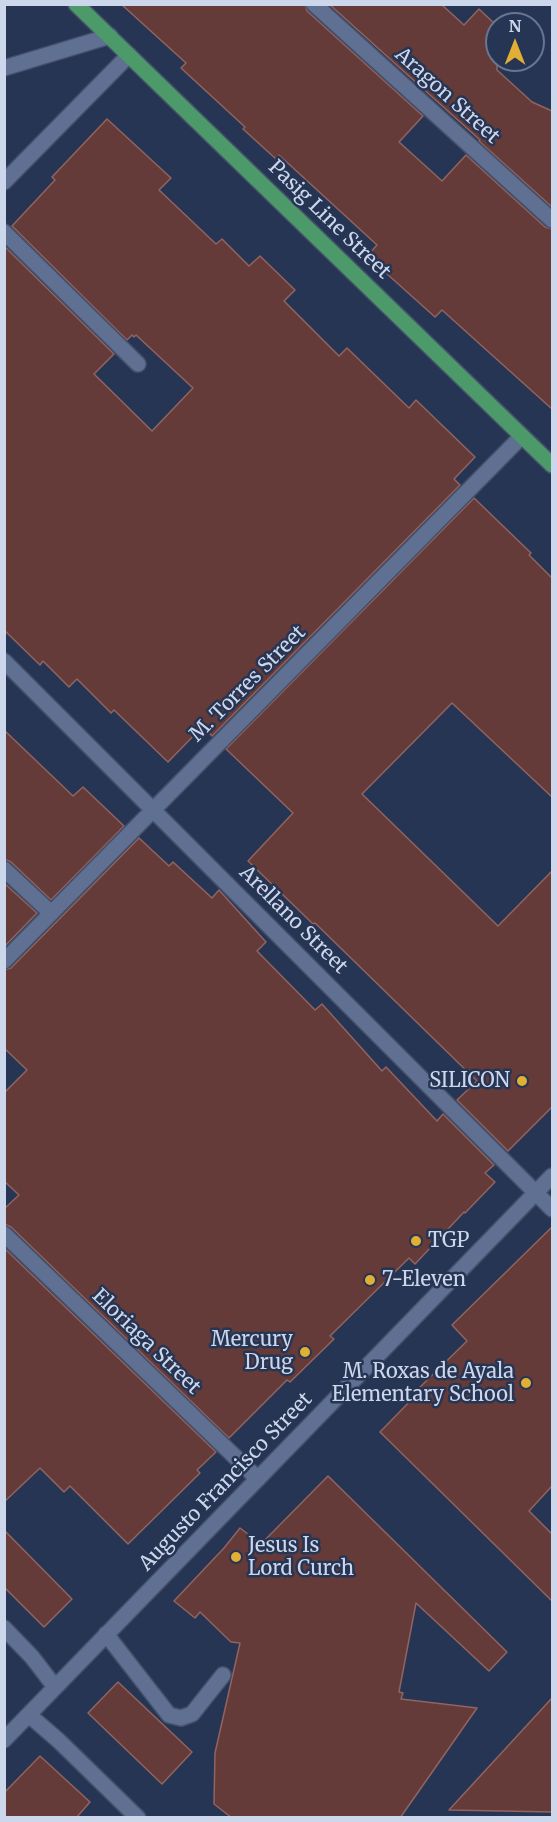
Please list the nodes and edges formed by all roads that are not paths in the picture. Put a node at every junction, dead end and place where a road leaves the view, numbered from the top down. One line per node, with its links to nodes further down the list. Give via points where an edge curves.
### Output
1 (76, 4): 3 (main road, Pasig Line Street)
2 (314, 4): 7 (street, Aragon Street)
3 (110, 36): 4 (main road, Pasig Line Street); 5 (street)
4 (129, 55): 6 (street); 10 (main road, Pasig Line Street)
5 (4, 68)
6 (4, 182)
7 (552, 219)
8 (4, 232): 9 (street)
9 (138, 364)
10 (522, 436): 11 (main road, Pasig Line Street); 13 (street, M. Torres Street)
11 (552, 465)
12 (4, 660): 13 (street, Arellano Street)
13 (153, 810): 15 (street, M. Torres Street); 18 (street, Arellano Street)
14 (4, 869): 15 (street)
15 (51, 913): 16 (street, M. Torres Street)
16 (4, 961)
17 (552, 1176): 18 (street, Augusto Francisco Street)
18 (536, 1193): 19 (street, Arellano Street); 21 (street, Augusto Francisco Street)
19 (552, 1209)
20 (4, 1234): 21 (street, Eloriaga Street)
21 (258, 1479): 23 (street, Augusto Francisco Street)
22 (4, 1628): 25 (street)
23 (106, 1634): 24 (street, via 170,1715 181,1718 192,1714); 25 (street, Augusto Francisco Street)
24 (223, 1675)
25 (55, 1687): 26 (street, Augusto Francisco Street)
26 (29, 1715): 27 (street, Augusto Francisco Street); 28 (street)
27 (4, 1740)
28 (138, 1818)

